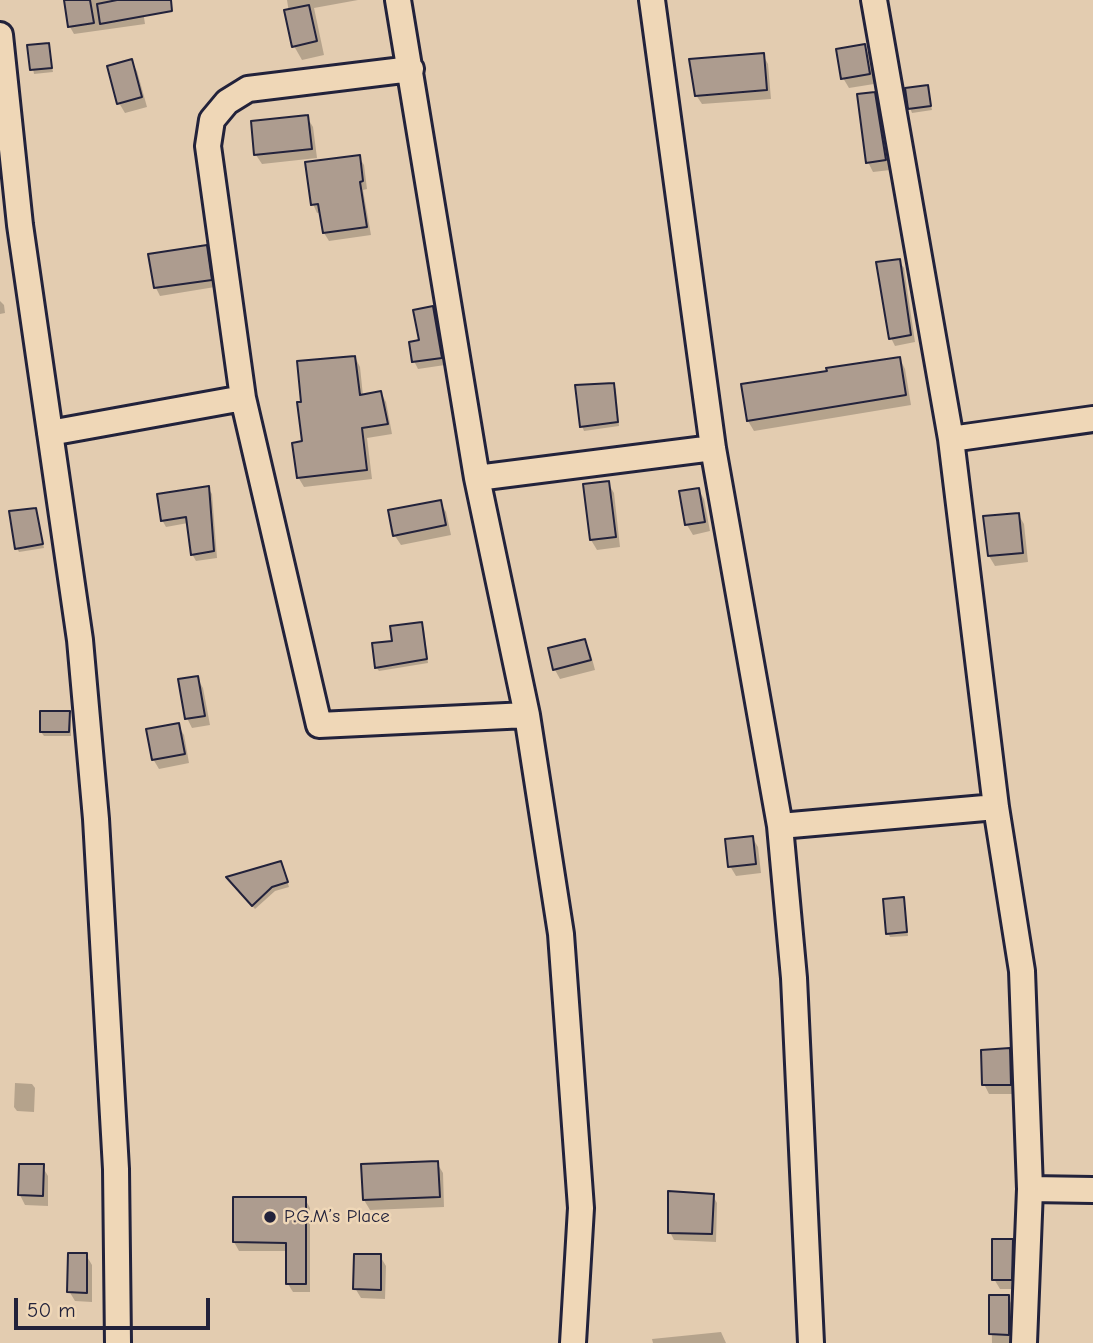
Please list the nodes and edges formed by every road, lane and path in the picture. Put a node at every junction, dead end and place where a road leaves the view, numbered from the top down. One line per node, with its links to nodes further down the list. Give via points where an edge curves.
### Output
1 (398, 0): 5 (street)
2 (652, 0): 11 (street)
3 (874, 0): 10 (street)
4 (0, 35): 6 (street)
5 (411, 69): 7 (street, via 248,89 227,102 212,120 208,146); 12 (street)
6 (10, 225): 9 (street)
7 (243, 398): 9 (street); 13 (street, via 319,725)
8 (1093, 419): 10 (street)
9 (50, 433): 18 (street, via 80,640 96,819 116,1169)
10 (951, 439): 14 (street)
11 (713, 448): 12 (street); 15 (street)
12 (477, 478): 13 (street)
13 (527, 715): 19 (street, via 561,934 581,1208)
14 (996, 807): 15 (street); 16 (street, via 1022,971)
15 (780, 826): 20 (street, via 794,978)
16 (1030, 1189): 17 (street); 21 (street)
17 (1093, 1190)
18 (118, 1343)
19 (573, 1343)
20 (811, 1343)
21 (1024, 1343)

